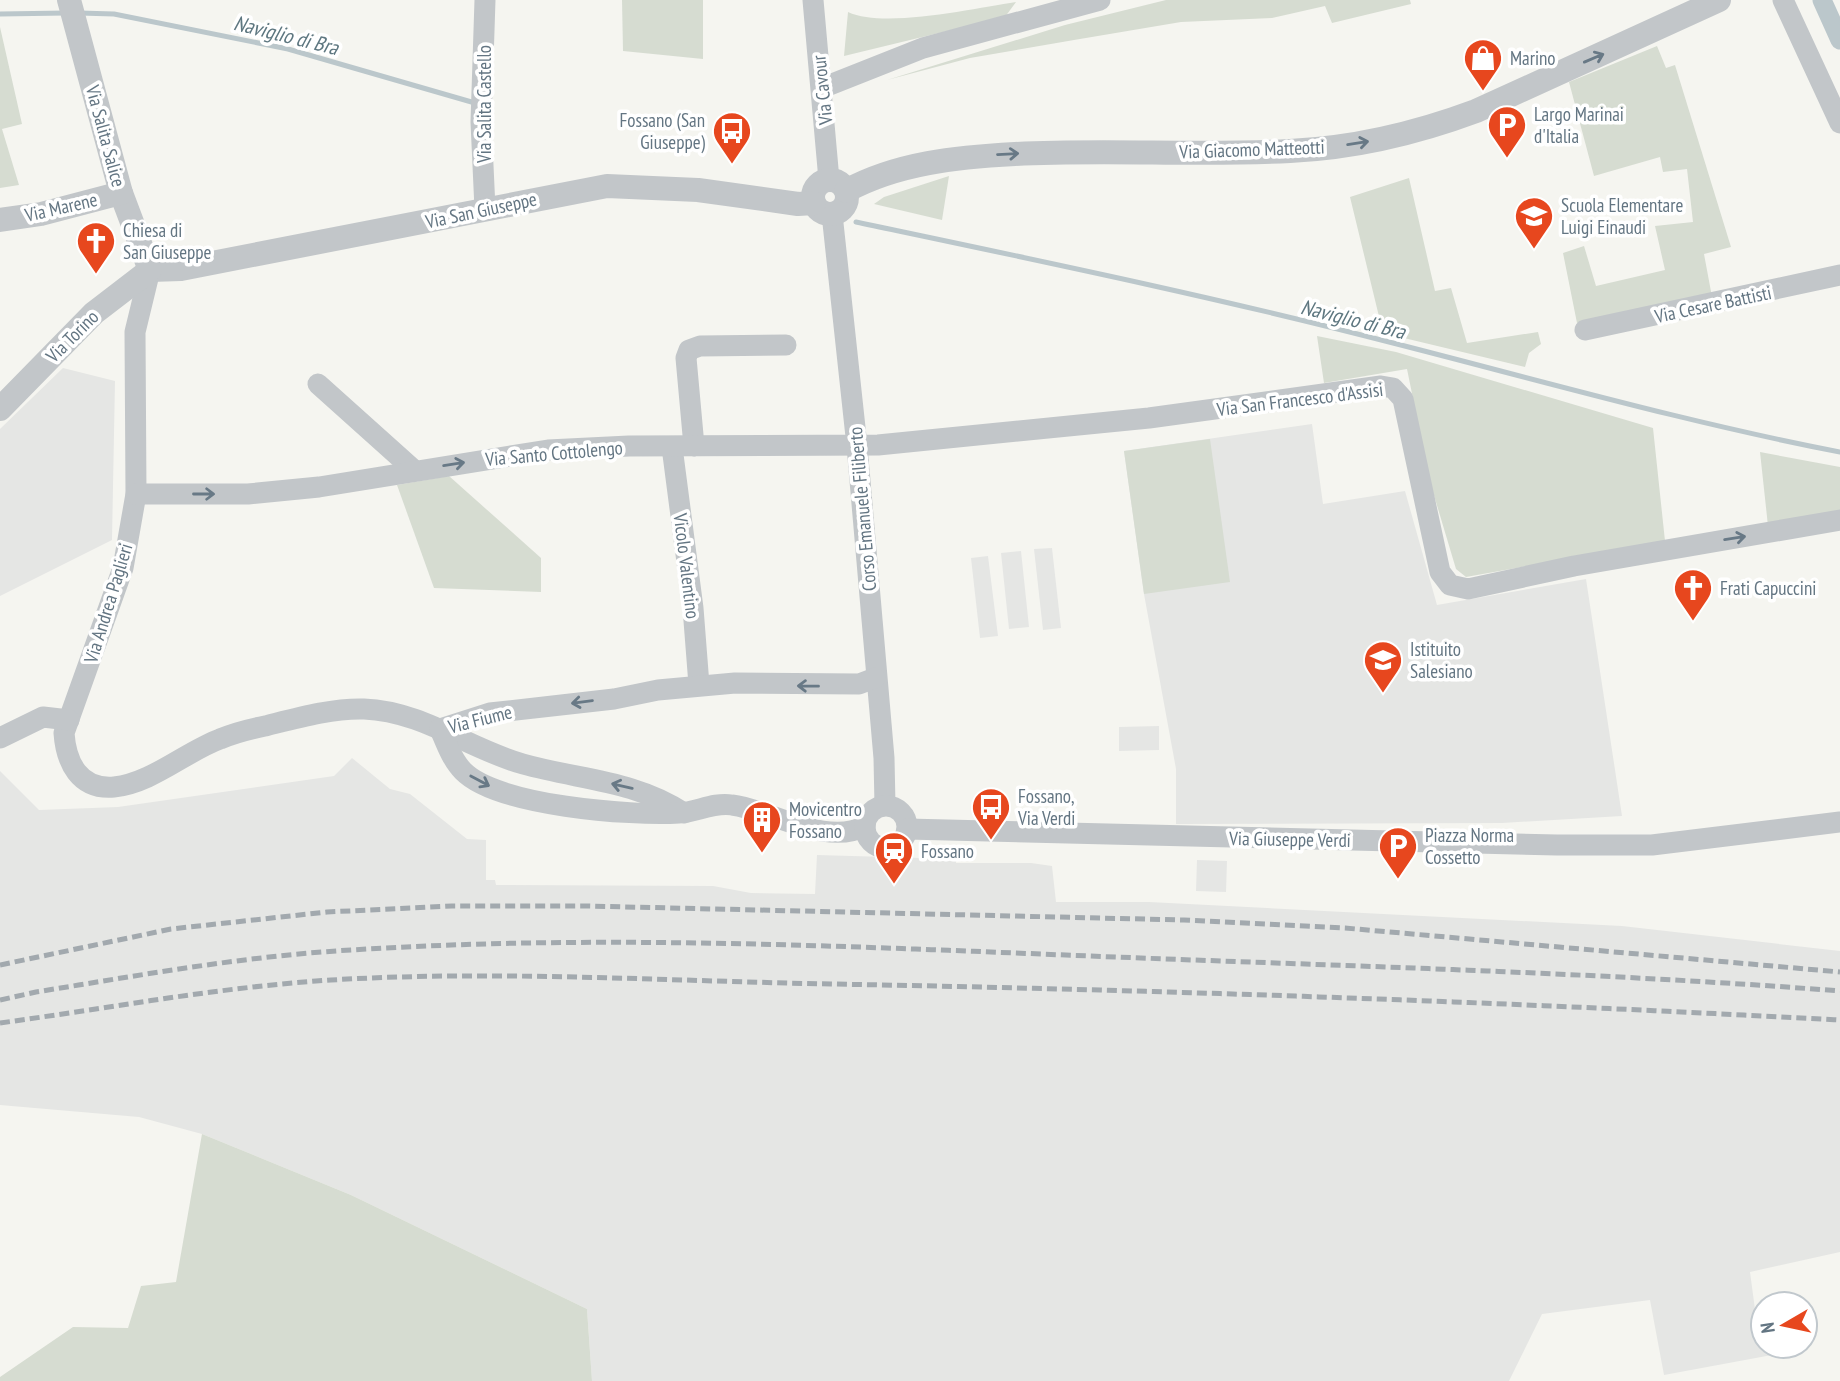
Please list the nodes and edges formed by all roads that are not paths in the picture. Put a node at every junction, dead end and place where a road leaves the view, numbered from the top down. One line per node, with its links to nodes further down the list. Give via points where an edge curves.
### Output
1 (485, 0): 12 (street, Via Salita Castello, via 481,122)
2 (813, 0): 7 (street, Via Cavour)
3 (1100, 0): 7 (street, via 923,48)
4 (1718, 0): 9 (street, Via Giacomo Matteotti, one-way to 4, via 954,157 1084,150 1292,151 1363,142 1476,111)
5 (1783, 0): 8 (street)
6 (70, 1): 10 (street, Via Salita Salice)
7 (822, 88): 9 (street, Via Cavour)
8 (1840, 123)
9 (837, 185): 11 (street, via 816,188)
10 (121, 193): 13 (street, Via Marene); 14 (street, Via Salita Salice)
11 (823, 208): 12 (street, Via San Giuseppe, via 649,186 607,186); 23 (street, Corso Emanuele Filiberto)
12 (485, 209): 14 (street, Via San Giuseppe, via 181,269)
13 (0, 220)
14 (150, 270): 16 (street, Via Torino); 17 (street, Via Andrea Paglieri)
15 (1840, 275): 18 (street, Via Cesare Battisti)
16 (101, 307): 17 (street, via 114,309); 21 (street, Via Torino)
17 (136, 324): 26 (street, Via Andrea Paglieri)
18 (1585, 330)
19 (786, 345): 22 (street, via 696,346 689,350)
20 (318, 384): 25 (street)
21 (0, 409)
22 (694, 446): 23 (street, Via Santo Cottolengo); 24 (street, Via Santo Cottolengo)
23 (857, 446): 27 (street, Via San Francesco d'Assisi, one-way to 27, via 1149,418 1381,386 1393,388 1403,399 1440,572 1450,585 1468,589 1668,548); 28 (street, Corso Emanuele Filiberto)
24 (672, 447): 25 (street, Via Santo Cottolengo, one-way to 24, via 548,450); 29 (street, Vicolo Valentino)
25 (415, 471): 26 (street, Via Santo Cottolengo, one-way to 25, via 248,494)
26 (136, 494): 30 (street, Via Andrea Paglieri, via 123,568)
27 (1840, 520)
28 (876, 678): 29 (street, Via Fiume, one-way to 29, via 859,684 814,686); 33 (street, Corso Emanuele Filiberto)
29 (699, 685): 31 (street, Via Fiume, one-way to 31, via 490,713)
30 (69, 720): 31 (street, Via Fiume, via 65,752 72,768 96,785 113,787 134,782 219,739 328,712 364,709 409,715); 32 (street, via 43,716)
31 (440, 729): 34 (street, one-way to 31, via 649,792 522,764); 34 (street, one-way to 34, via 463,771 483,785 551,804 612,813)
32 (0, 738)
33 (885, 805): 36 (street, via 873,810); 37 (street, via 902,812)
34 (684, 813): 36 (street, via 724,804 826,831 855,831)
35 (1840, 822): 37 (street, Via Giuseppe Verdi, via 1652,845)
36 (865, 826): 37 (street, via 869,839 881,847 901,842)
37 (907, 830)

